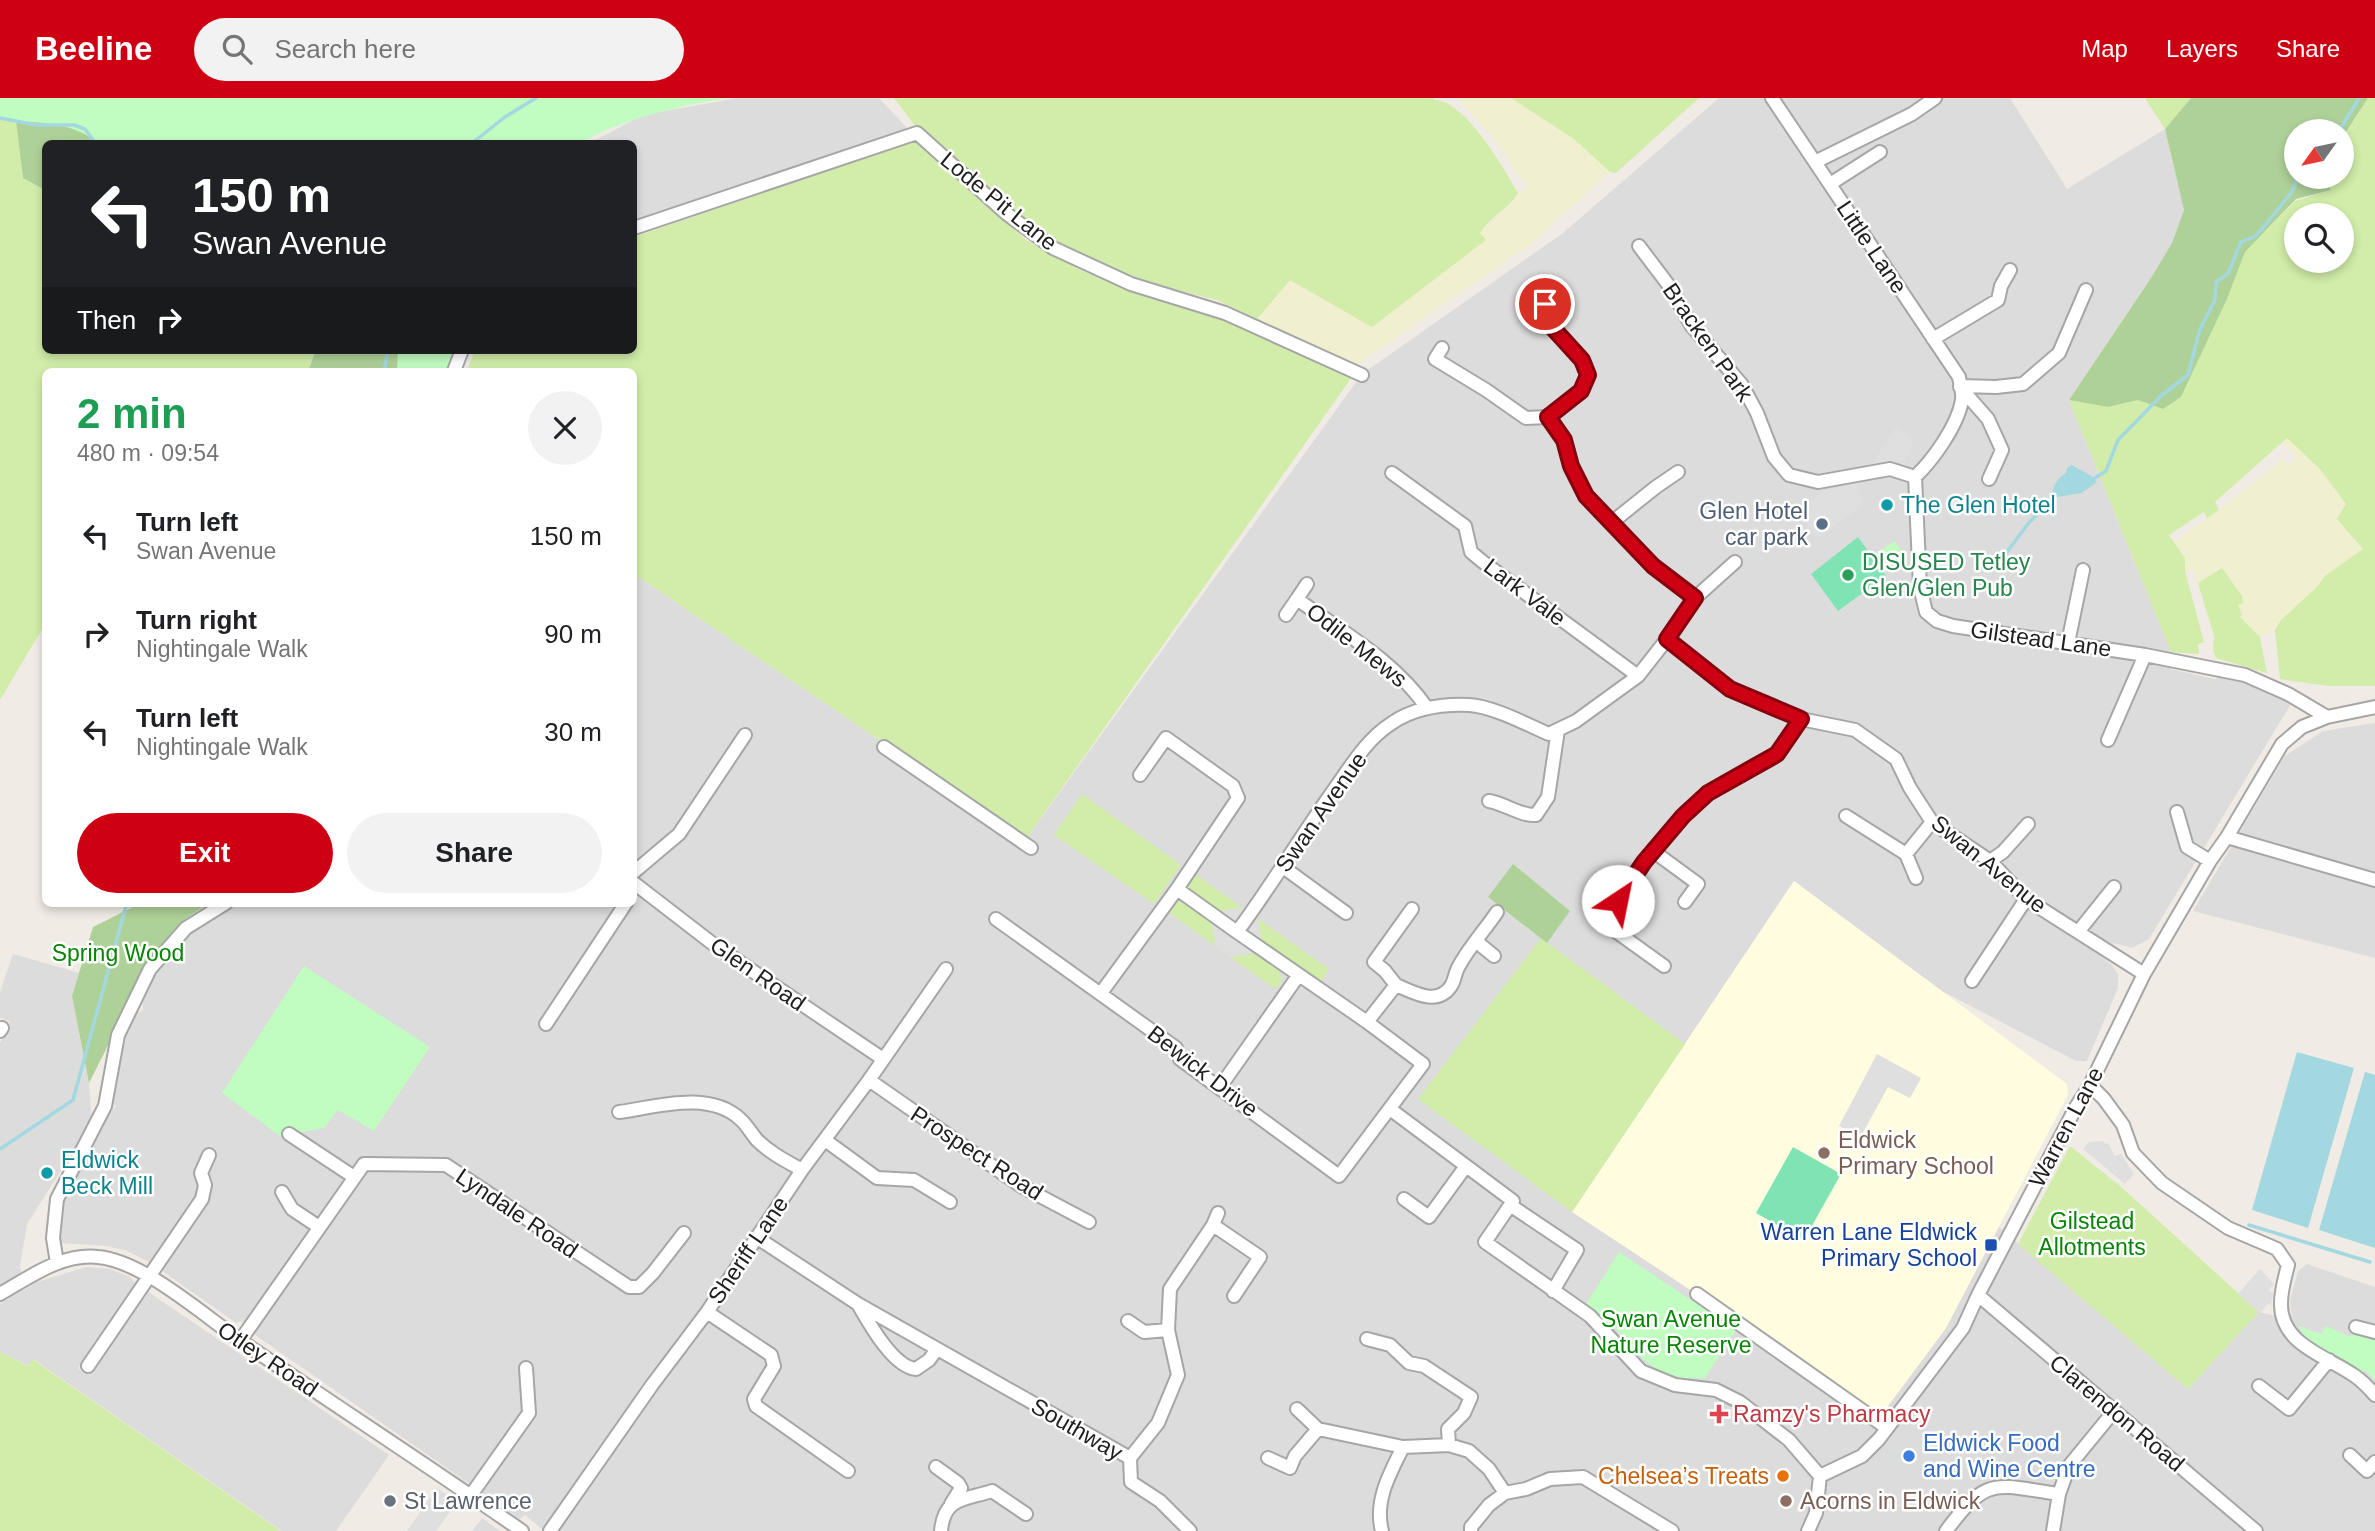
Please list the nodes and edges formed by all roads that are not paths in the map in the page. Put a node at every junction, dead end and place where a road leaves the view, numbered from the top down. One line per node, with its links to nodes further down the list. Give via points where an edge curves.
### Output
1 (1772, 98): 4 (street, Little Lane)
2 (1935, 98): 4 (street)
3 (1880, 152): 5 (street)
4 (1815, 162): 5 (street, Little Lane)
5 (1830, 184): 11 (street, Little Lane)
6 (637, 227): 13 (street, Lode Pit Lane, via 917,132 1007,214 1053,248 1131,285 1225,313)
7 (1639, 246): 18 (street, Bracken Park, via 1691,325 1742,385 1774,457 1788,475 1818,482 1890,469)
8 (2010, 270): 11 (street, via 1998,300)
9 (2086, 290): 14 (street, via 2059,353 2023,384)
10 (1529, 304): 15 (street, via 1546,298 1552,327 1582,360 1588,375 1581,391)
11 (1933, 339): 14 (street, Little Lane, via 1959,377)
12 (1442, 348): 15 (street, via 1434,359 1526,418)
13 (1362, 375)
14 (1961, 393): 18 (street, via 1951,429); 19 (street, Little Lane, via 1988,419 2002,450)
15 (1548, 417): 20 (street, via 1564,440 1586,496)
16 (1678, 472): 20 (street)
17 (1392, 473): 30 (street, Lark Vale, via 1465,526 1471,552 1483,562)
18 (1915, 477): 28 (street, Gilstead Lane, via 1920,587 1926,612 1953,626)
19 (1989, 479)
20 (1611, 523): 24 (street, via 1653,566)
21 (1735, 562): 24 (street)
22 (2083, 570): 28 (street)
23 (1307, 584): 25 (street)
24 (1695, 598): 27 (street)
25 (1297, 599): 26 (street, Odile Mews); 31 (street, Odile Mews, via 1395,670)
26 (1286, 615)
27 (1667, 639): 30 (street); 34 (street, Swan Avenue, via 1730,689)
28 (2068, 643): 29 (street, Gilstead Lane)
29 (2145, 655): 33 (street, Gilstead Lane, via 2245,675); 37 (street)
30 (1638, 676): 35 (street)
31 (1427, 708): 35 (street, Swan Avenue, via 1471,705 1549,734); 51 (street, Swan Avenue, via 1392,722 1366,746)
32 (2375, 708): 33 (street)
33 (2327, 717): 45 (street, Warren Lane, via 2302,727 2283,744)
34 (1801, 719): 43 (street, Swan Avenue, via 1855,730 1896,759); 47 (street, via 1777,754 1708,793)
35 (1558, 730): 40 (street, via 1548,797 1536,815 1526,816)
36 (745, 735): 53 (street, via 679,834)
37 (2108, 740)
38 (884, 747): 46 (street)
39 (1140, 775): 57 (street, via 1166,738 1233,786 1238,798)
40 (1489, 802)
41 (2177, 812): 50 (street, via 2187,847)
42 (1846, 816): 48 (street)
43 (1932, 822): 48 (street); 49 (street, Swan Avenue)
44 (2028, 824): 49 (street)
45 (2227, 837): 50 (street, Warren Lane); 54 (street)
46 (1031, 848)
47 (1653, 851): 59 (street, via 1698,884); 70 (street, via 1604,921)
48 (1906, 854): 52 (street)
49 (1990, 861): 58 (street, Swan Avenue)
50 (2210, 861): 72 (street, Warren Lane)
51 (1283, 867): 64 (street); 66 (street, Swan Avenue)
52 (1916, 878)
53 (637, 879)
54 (2375, 880)
55 (637, 884): 79 (street, Glen Road, via 717,947)
56 (2114, 887): 67 (street)
57 (1177, 888): 66 (street); 76 (street)
58 (2026, 899): 67 (street, Swan Avenue); 74 (street)
59 (1685, 901)
60 (220, 907): 99 (street, via 187,928 150,969 118,1035 105,1106 57,1199 53,1238)
61 (623, 907): 78 (street)
62 (1412, 909): 75 (street, via 1374,962)
63 (1497, 912): 68 (street)
64 (1346, 913)
65 (996, 919): 76 (street, Bewick Drive)
66 (1237, 932): 73 (street)
67 (2078, 932): 72 (street, Swan Avenue)
68 (1477, 942): 69 (street); 75 (street, via 1446,992 1424,997)
69 (1494, 956)
70 (1664, 966)
71 (946, 968): 79 (street, Sheriff Lane)
72 (2144, 974): 81 (street, Warren Lane)
73 (1297, 976): 77 (street); 82 (street)
74 (1972, 981)
75 (1396, 985): 77 (street)
76 (1101, 993): 82 (street, Bewick Drive)
77 (1367, 1022): 83 (street, via 1423,1064)
78 (545, 1024)
79 (883, 1059): 80 (street, Sheriff Lane)
80 (869, 1080): 86 (street, Sheriff Lane); 95 (street, Prospect Road, via 1021,1186)
81 (2090, 1085): 104 (street, Warren Lane); 115 (street, via 2123,1125 2133,1153 2162,1183 2228,1228 2277,1249 2288,1265 2283,1318 2297,1340)
82 (1220, 1087): 83 (street, Bewick Drive, via 1339,1176)
83 (1390, 1109): 88 (street)
84 (620, 1112): 89 (street, via 687,1103 724,1109 739,1118 772,1153)
85 (289, 1134): 90 (street)
86 (825, 1140): 89 (street, Sheriff Lane); 93 (street, via 877,1178 914,1180)
87 (209, 1155): 100 (street, via 201,1174 205,1185 202,1199)
88 (1466, 1167): 92 (street, via 1429,1217); 94 (street, via 1513,1201)
89 (802, 1170): 98 (street, Sheriff Lane)
90 (354, 1177): 96 (street); 97 (street, Lyndale Road, via 364,1164 446,1165 629,1287 639,1287)
91 (282, 1192): 96 (street, via 292,1209)
92 (1404, 1199)
93 (950, 1202)
94 (1510, 1205): 101 (street, via 1577,1250); 101 (street, via 1485,1242)
95 (1089, 1222)
96 (319, 1227): 113 (street)
97 (684, 1233)
98 (756, 1237): 106 (street, Southway); 107 (street, Sheriff Lane)
99 (57, 1263): 100 (street, Otley Road, via 96,1256); 102 (street, Otley Road)
100 (150, 1277): 113 (street, Otley Road); 116 (street)
101 (1553, 1291): 132 (street, via 1590,1317 1646,1374 1675,1385 1716,1390 1740,1402 1789,1440)
102 (0, 1294)
103 (1697, 1294): 122 (street)
104 (1978, 1295): 121 (street, Clarendon Road); 122 (street, Warren Lane, via 1963,1328)
105 (1234, 1296): 110 (street, via 1260,1257 1215,1219 1170,1289)
106 (858, 1304): 114 (street, Southway); 114 (street, Southway, via 902,1365 916,1369)
107 (707, 1312): 131 (street, via 771,1355 774,1366 754,1399 756,1406); 139 (street, Sheriff Lane)
108 (1128, 1321): 110 (street, via 1144,1332)
109 (2356, 1327): 111 (street)
110 (1168, 1330): 127 (street, via 1178,1375 1158,1423)
111 (2375, 1332)
112 (1367, 1339): 124 (street, via 1390,1345 1409,1363 1424,1366 1471,1397 1464,1413 1448,1429)
113 (240, 1341): 135 (street, Otley Road)
114 (937, 1349): 127 (street, Southway)
115 (2329, 1360): 118 (street, via 2288,1409); 119 (street)
116 (88, 1366)
117 (526, 1368): 135 (street, via 529,1413)
118 (2259, 1386)
119 (2375, 1395)
120 (1297, 1409): 123 (street)
121 (2114, 1411): 134 (street, via 2069,1466); 148 (street, Clarendon Road)
122 (1887, 1428): 132 (street, Warren Lane, via 1862,1456)
123 (1318, 1429): 125 (street); 128 (street, via 1290,1468)
124 (1449, 1445): 125 (street); 133 (street, via 1469,1451)
125 (1403, 1447): 142 (street, via 1384,1485)
126 (2350, 1455): 129 (street, via 2367,1471)
127 (1130, 1458): 141 (street, Southway, via 1131,1482 1160,1501)
128 (1268, 1458)
129 (2375, 1462)
130 (936, 1467): 136 (street, via 961,1488)
131 (848, 1471)
132 (1819, 1476): 145 (street, via 1816,1513)
133 (1506, 1493): 143 (street, via 1489,1505); 144 (street, via 1550,1479 1583,1477)
134 (2059, 1494): 146 (street, via 2000,1486 1987,1489 1967,1503); 147 (street)
135 (471, 1495): 138 (street, Otley Road)
136 (951, 1504): 137 (street, via 992,1492); 140 (street, via 942,1515)
137 (1026, 1514)
138 (522, 1531)
139 (550, 1531)
140 (940, 1531)
141 (1190, 1531)
142 (1382, 1531)
143 (1471, 1531)
144 (1672, 1531)
145 (1808, 1531)
146 (1946, 1531)
147 (2053, 1531)
148 (2256, 1531)

